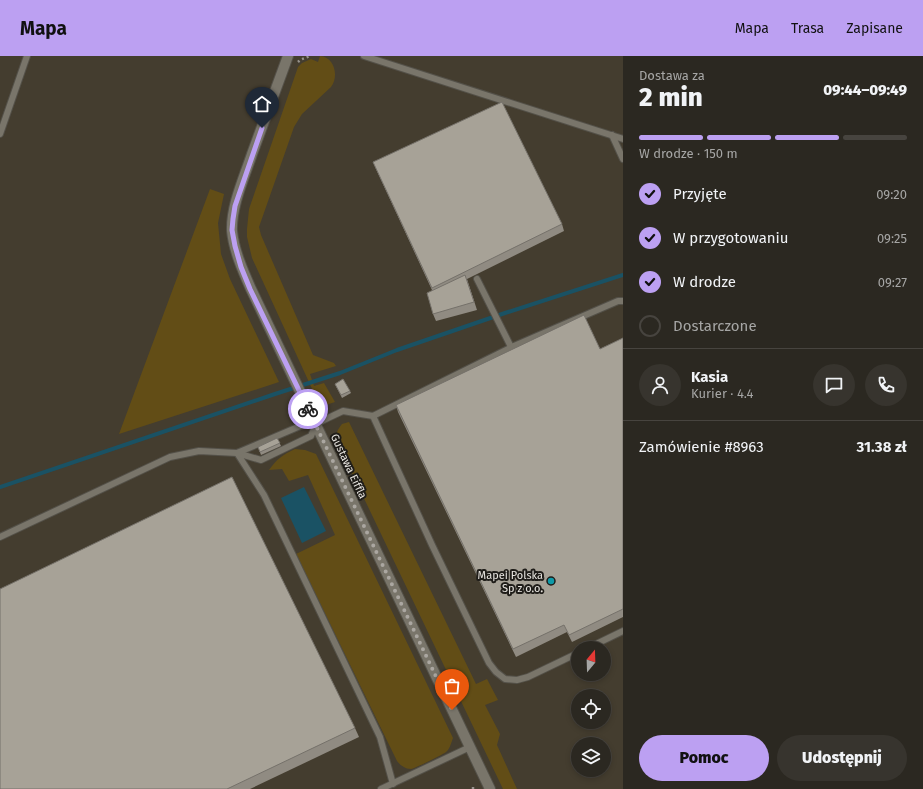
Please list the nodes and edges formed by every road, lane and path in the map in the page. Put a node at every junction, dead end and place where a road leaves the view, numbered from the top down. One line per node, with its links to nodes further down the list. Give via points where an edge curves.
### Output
1 (27, 56): 4 (lane)
2 (288, 56): 12 (street, Gustawa Eiffla, via 242,184 235,206 232,230 241,267 250,289)
3 (364, 56): 5 (lane)
4 (0, 134)
5 (612, 135): 6 (lane); 7 (lane)
6 (623, 139)
7 (623, 159)
8 (477, 280): 10 (lane)
9 (623, 301): 10 (lane)
10 (511, 347): 11 (lane)
11 (373, 416): 12 (lane, via 343,411); 17 (lane, via 489,663 496,672 505,679 517,680)
12 (316, 424): 13 (lane, via 305,424); 13 (lane, via 311,436 261,460); 18 (street, Gustawa Eiffla)
13 (237, 453): 14 (lane, via 199,451 170,457); 19 (lane, via 264,495 380,737)
14 (0, 537)
15 (623, 631): 16 (lane)
16 (602, 641)
17 (571, 656)
18 (470, 747): 19 (lane); 23 (street, Gustawa Eiffla)
19 (393, 784): 21 (lane)
20 (473, 784): 22 (path)
21 (382, 789)
22 (473, 789)
23 (490, 789)

